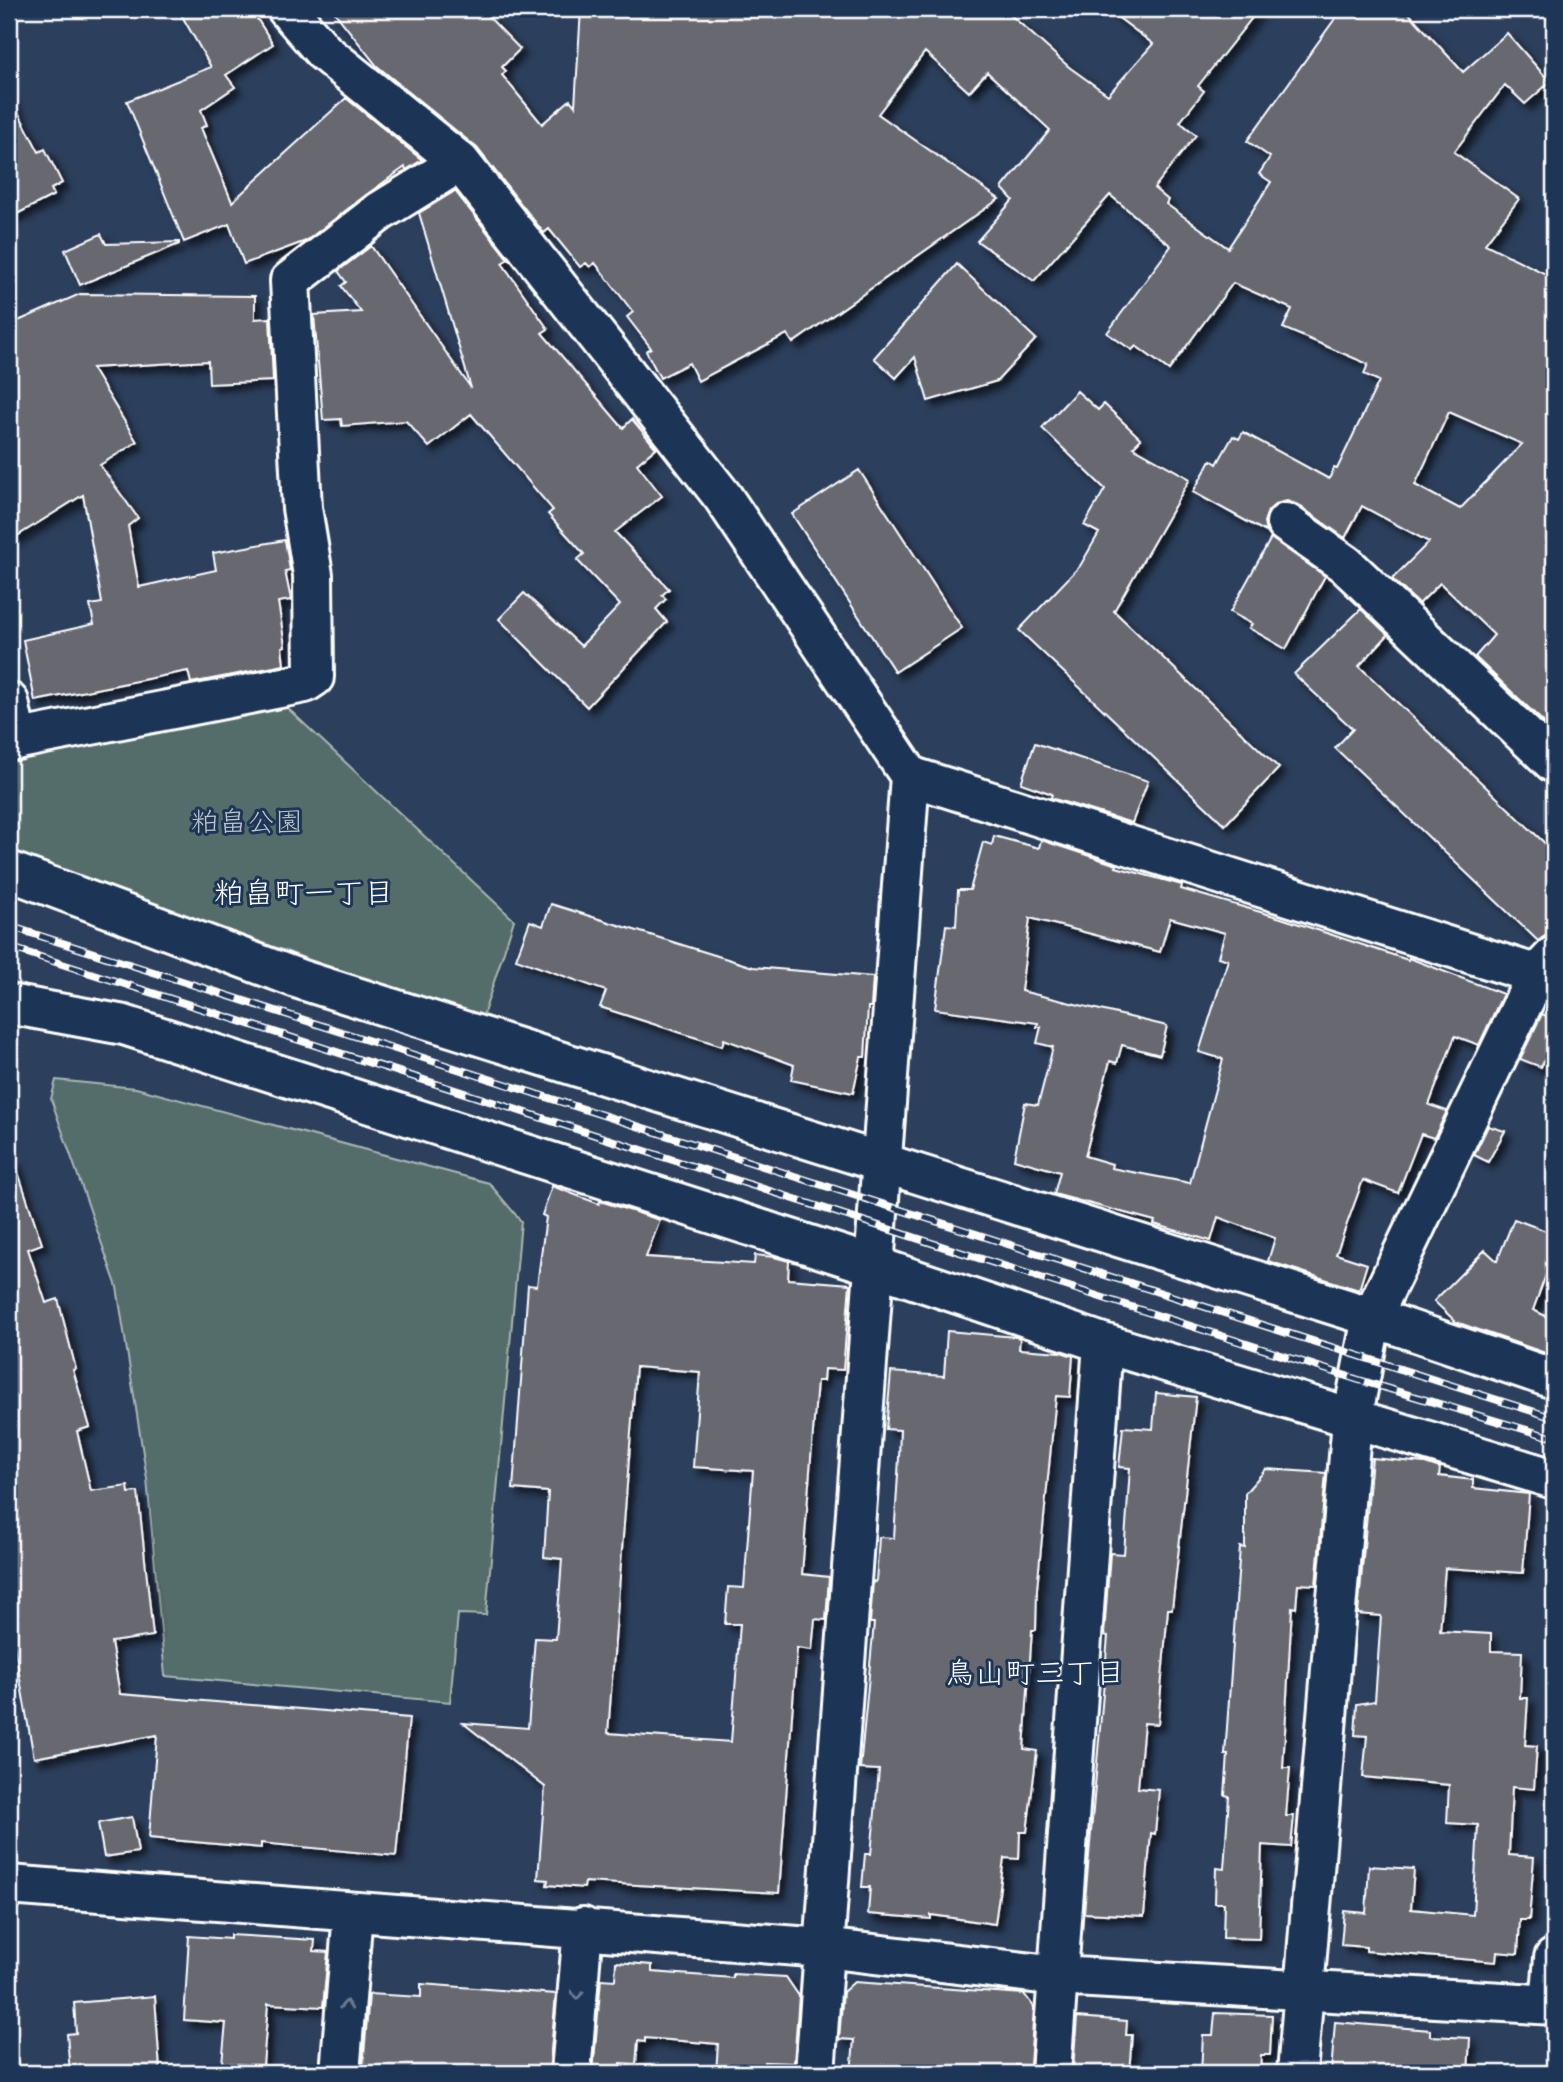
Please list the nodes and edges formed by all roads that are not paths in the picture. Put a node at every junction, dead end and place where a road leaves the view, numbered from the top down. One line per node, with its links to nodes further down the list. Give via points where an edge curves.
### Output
1 (287, 9): 2 (street, via 324,52)
2 (460, 162): 5 (street, via 379,212 290,281 302,508 313,575 314,677 305,683); 7 (street, via 723,497)
3 (1286, 523): 6 (street, via 1345,564)
4 (9, 702): 5 (street)
5 (13, 741)
6 (1554, 763)
7 (910, 776): 9 (street); 11 (street)
8 (9, 871): 11 (street, via 299,979)
9 (1548, 970): 13 (street)
10 (9, 1004): 12 (street, via 124,1025)
11 (884, 1163): 12 (street); 13 (street)
12 (875, 1266): 14 (street); 21 (street)
13 (1372, 1317): 15 (street); 16 (street)
14 (1102, 1343): 16 (street); 23 (street)
15 (1554, 1379)
16 (1352, 1420): 17 (street); 24 (street)
17 (1554, 1479)
18 (9, 1885): 19 (street)
19 (353, 1912): 20 (street); 26 (street, one-way to 19)
20 (583, 1927): 21 (street); 27 (street, one-way to 27)
21 (824, 1948): 23 (street); 28 (street)
22 (1554, 1958): 25 (street)
23 (1058, 1976): 24 (street); 29 (street)
24 (1303, 1990): 25 (street); 30 (street)
25 (1552, 2004)
26 (340, 2073)
27 (571, 2073)
28 (815, 2073)
29 (1051, 2073)
30 (1297, 2073)

